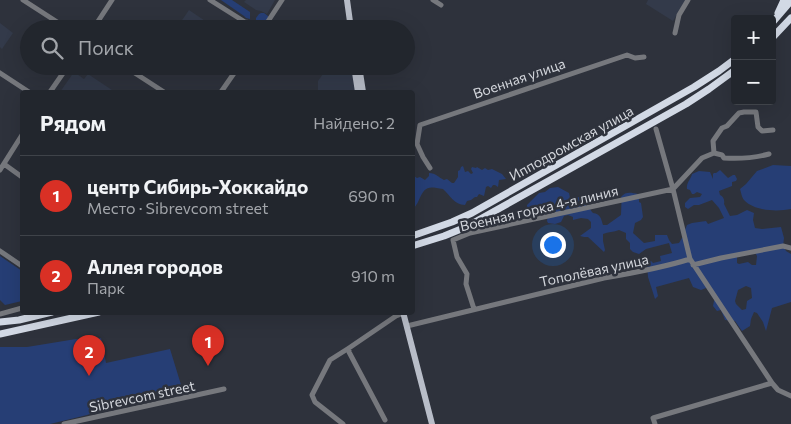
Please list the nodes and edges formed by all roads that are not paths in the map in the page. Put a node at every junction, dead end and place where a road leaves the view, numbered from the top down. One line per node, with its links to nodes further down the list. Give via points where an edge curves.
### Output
1 (23, 0): 10 (street)
2 (112, 0): 16 (street)
3 (210, 0): 17 (street)
4 (282, 0): 18 (street)
5 (346, 0): 19 (main road)
6 (433, 0): 11 (street)
7 (688, 0): 20 (street, via 679,15)
8 (784, 0): 12 (highway)
9 (791, 1): 13 (highway)
10 (30, 2): 15 (street)
11 (441, 5)
12 (776, 15)
13 (776, 18)
14 (791, 18): 21 (highway)
15 (55, 20)
16 (99, 20)
17 (242, 20)
18 (268, 20)
19 (349, 20)
20 (675, 33)
21 (776, 34)
22 (644, 57): 40 (street, Военная улица, via 627,55 420,125)
23 (734, 60): 48 (highway, Ипподромская улица, via 694,88)
24 (0, 73): 31 (street)
25 (731, 73): 49 (highway, Ипподромская улица, via 686,104)
26 (62, 75): 32 (street)
27 (138, 75): 33 (street)
28 (232, 75): 34 (street)
29 (355, 75): 35 (main road)
30 (360, 75): 36 (main road)
31 (26, 90)
32 (51, 90)
33 (161, 90)
34 (222, 90)
35 (358, 90)
36 (363, 90)
37 (656, 130): 47 (street)
38 (773, 130): 41 (street, via 762,131 758,127 756,112 739,113 712,141)
39 (20, 138): 43 (street)
40 (415, 146): 44 (street)
41 (714, 153): 42 (street, via 724,158 741,159); 47 (street, via 702,158)
42 (769, 154)
43 (4, 164): 45 (street); 46 (street)
44 (430, 168)
45 (0, 170)
46 (20, 176)
47 (673, 189): 54 (street); 58 (street, Военная горка 4-я линия, via 470,233 453,240 467,274 466,284)
48 (472, 213): 49 (highway, via 472,220); 50 (highway, Ипподромская улица)
49 (477, 221): 51 (highway, Ипподромская улица)
50 (415, 235)
51 (415, 245)
52 (791, 248): 56 (street, via 783,246)
53 (0, 251): 55 (street)
54 (690, 259): 56 (street); 58 (street, Тополёвая улица)
55 (20, 265)
56 (694, 265): 68 (street)
57 (20, 309): 59 (street)
58 (474, 309): 65 (street, Тополёвая улица)
59 (0, 314)
60 (40, 315): 64 (highway)
61 (86, 315): 66 (highway)
62 (398, 315): 67 (street)
63 (404, 315): 65 (main road)
64 (0, 322)
65 (407, 326): 76 (main road)
66 (0, 334)
67 (349, 348): 72 (street); 75 (street, via 330,360 312,395 315,402)
68 (772, 383): 70 (street); 77 (street, via 653,418)
69 (224, 389): 71 (street, Sibrevcom street)
70 (791, 396)
71 (96, 417): 73 (street, Sibrevcom street); 74 (street)
72 (385, 420)
73 (64, 424)
74 (97, 424)
75 (343, 424)
76 (432, 424)
77 (655, 424)

